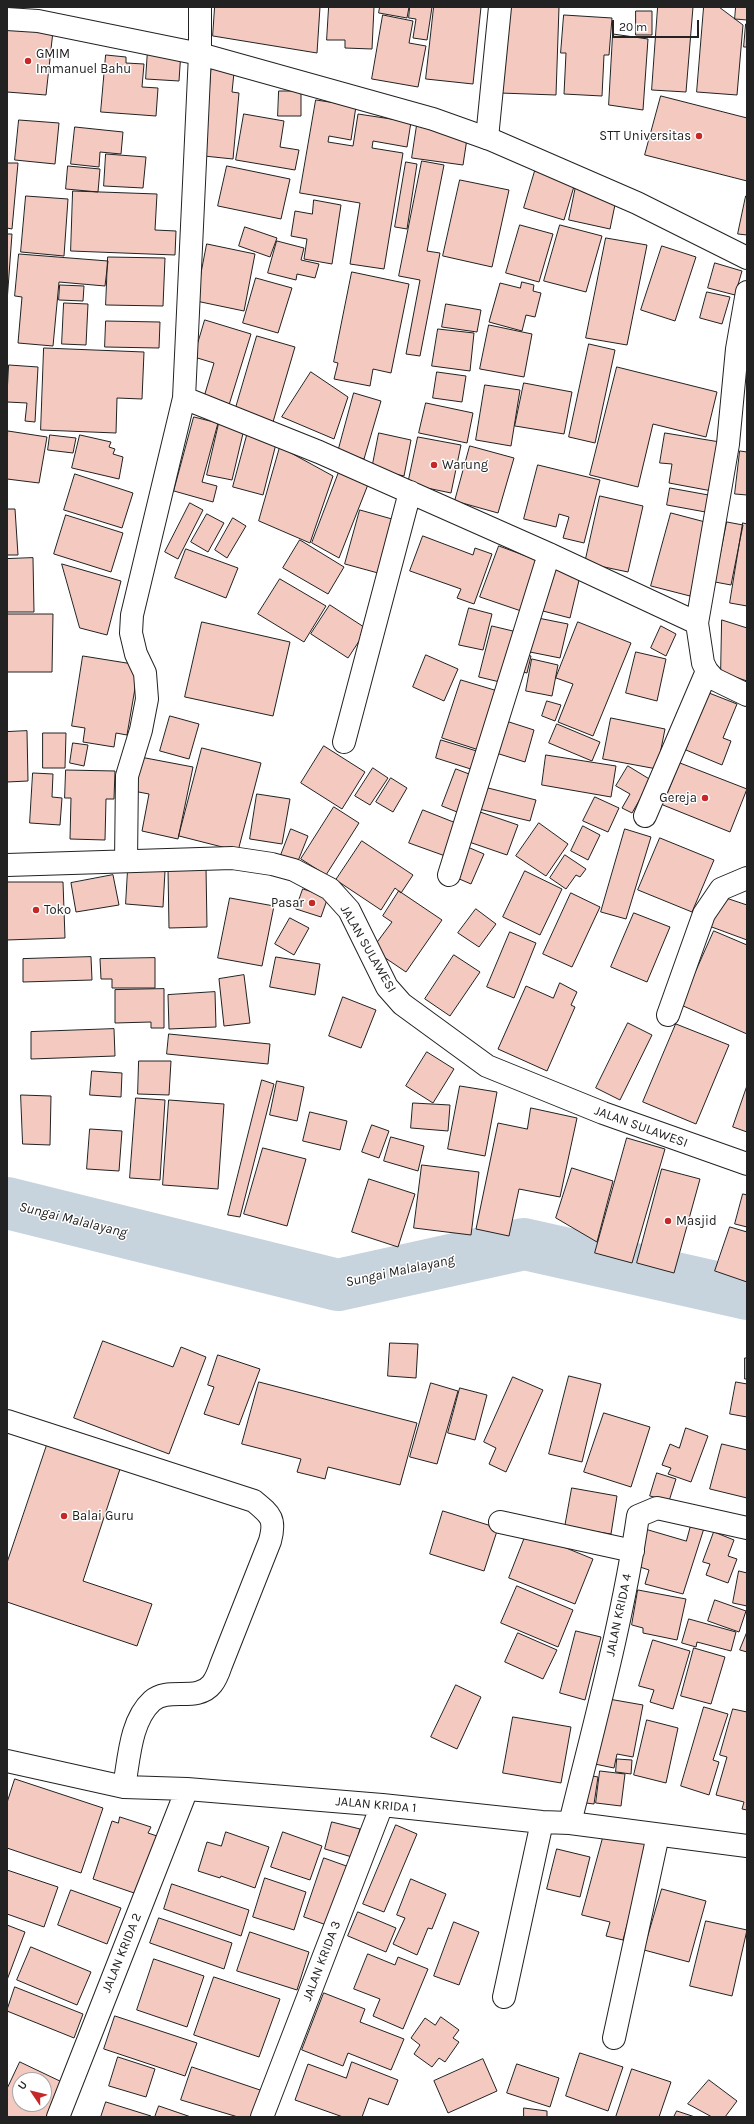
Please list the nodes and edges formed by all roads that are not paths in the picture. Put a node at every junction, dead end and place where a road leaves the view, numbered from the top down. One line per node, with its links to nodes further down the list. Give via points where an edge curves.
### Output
1 (200, 7): 4 (street)
2 (500, 7): 5 (street)
3 (7, 19): 4 (street, via 38,21)
4 (200, 54): 5 (street, via 433,119); 8 (street)
5 (487, 138): 6 (street, via 637,203)
6 (747, 258)
7 (747, 292): 11 (street, via 728,444)
8 (184, 398): 9 (street); 16 (street, via 132,615 131,633 136,654 145,673 147,699 127,776)
9 (410, 492): 10 (street); 14 (street)
10 (549, 554): 11 (street); 18 (street)
11 (697, 623): 12 (street)
12 (707, 671): 13 (street, via 714,679); 15 (street)
13 (747, 694)
14 (344, 742)
15 (645, 816)
16 (126, 861): 17 (street, JALAN SULAWESI); 21 (street, JALAN SULAWESI, via 232,858 294,870 319,882 330,889 349,910 387,988 402,1004 487,1066 603,1113)
17 (7, 865)
18 (449, 875)
19 (747, 878): 20 (street, via 721,889 704,914)
20 (668, 1015)
21 (747, 1164)
22 (7, 1421): 27 (street, via 254,1501 272,1517 270,1541 212,1685 202,1692 165,1694 152,1701 134,1732)
23 (500, 1522): 25 (street)
24 (747, 1528): 25 (street, JALAN KRIDA 4, via 657,1508 638,1516)
25 (633, 1551): 31 (street, JALAN KRIDA 4)
26 (7, 1761): 27 (street, JALAN KRIDA 1)
27 (124, 1787): 28 (street, JALAN KRIDA 1)
28 (187, 1790): 29 (street, JALAN KRIDA 1); 36 (street, JALAN KRIDA 2)
29 (382, 1805): 30 (street, JALAN KRIDA 1); 37 (street, JALAN KRIDA 3)
30 (542, 1822): 31 (street, JALAN KRIDA 1); 34 (street)
31 (570, 1823): 32 (street, JALAN KRIDA 1)
32 (658, 1835): 33 (street, JALAN KRIDA 1); 35 (street)
33 (747, 1846)
34 (504, 1997)
35 (614, 2038)
36 (58, 2117)
37 (262, 2117)

